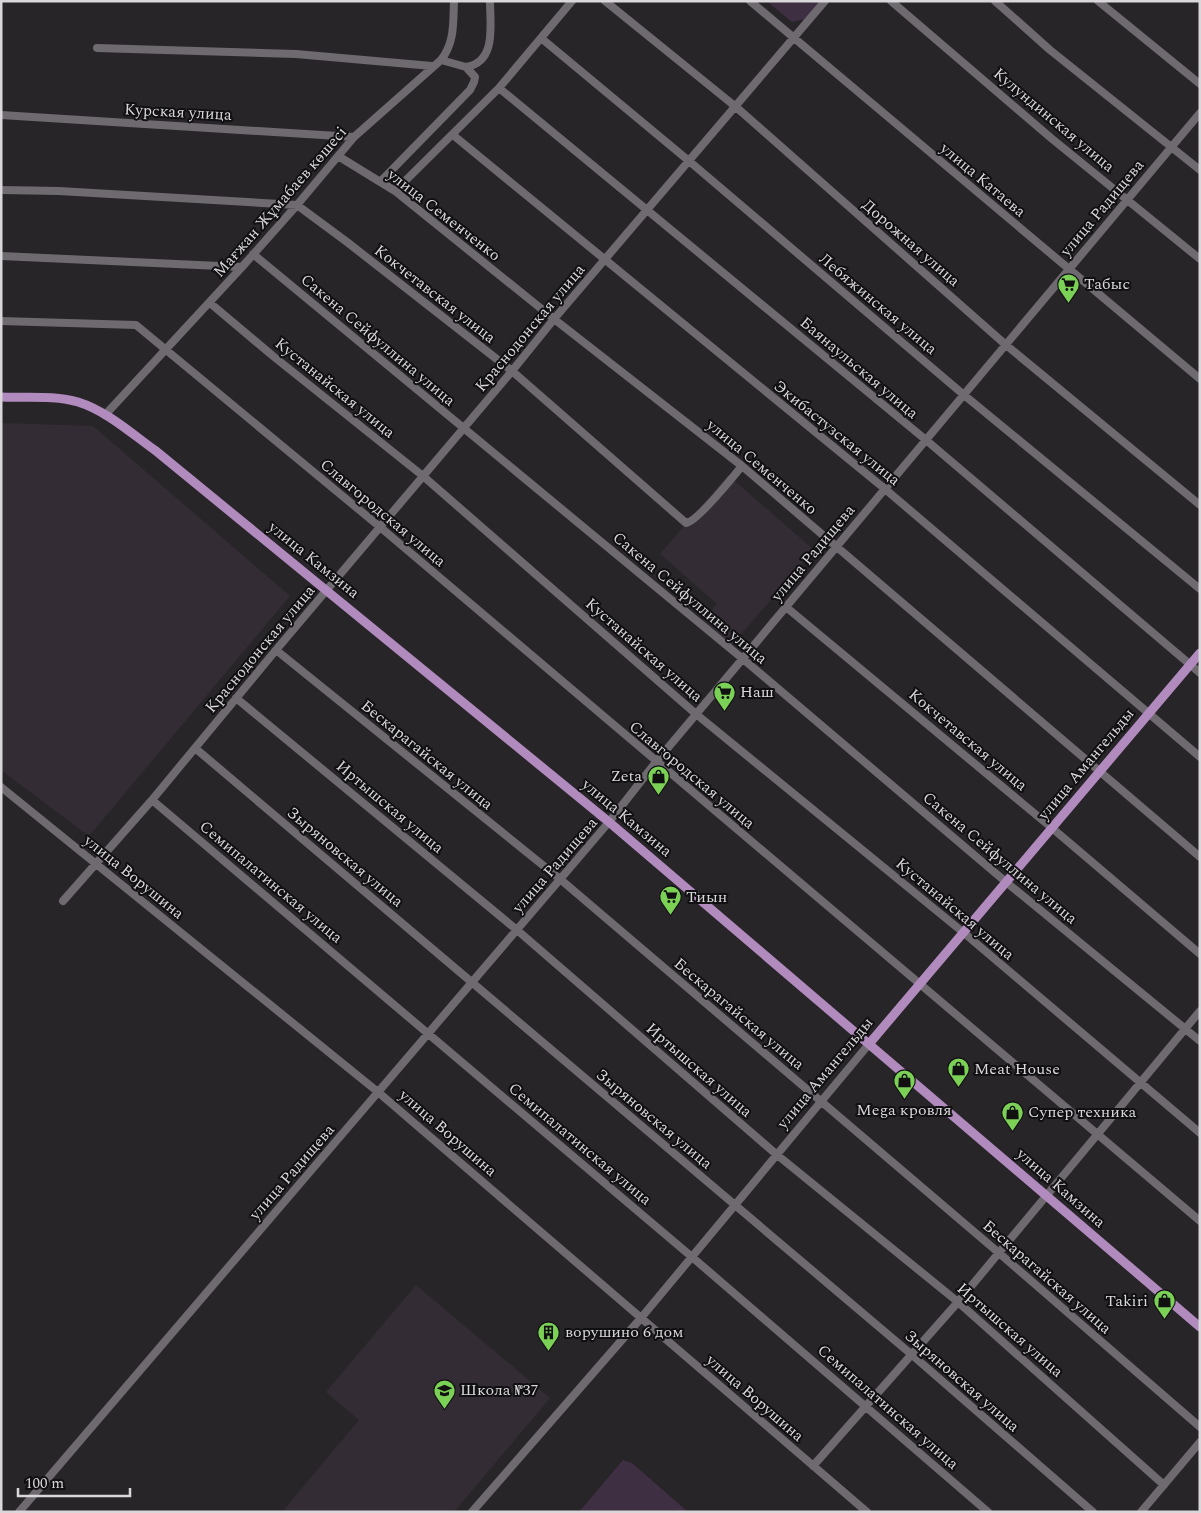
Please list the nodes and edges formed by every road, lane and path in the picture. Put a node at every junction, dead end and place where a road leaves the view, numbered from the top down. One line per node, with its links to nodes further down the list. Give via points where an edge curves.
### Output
1 (454, 1): 13 (street, Мағжан Жұмабаев көшесі, via 452,40)
2 (490, 1): 15 (street, via 487,51 476,66)
3 (572, 1): 10 (street)
4 (605, 1): 18 (street, Дорожная улица)
5 (750, 1): 11 (street, улица Катаева)
6 (825, 1): 11 (street, Краснодонская улица)
7 (891, 1): 30 (street, Кулундинская улица, via 1051,138)
8 (995, 1): 23 (street, via 1050,50)
9 (1098, 1): 16 (street)
10 (541, 38): 17 (street); 25 (street, Лебяжинская улица)
11 (794, 38): 18 (street, Краснодонская улица); 38 (street, улица Катаева)
12 (97, 48): 14 (street, via 296,54)
13 (441, 60): 14 (street, Мағжан Жұмабаев көшесі); 15 (street)
14 (432, 66): 22 (street, Мағжан Жұмабаев көшесі)
15 (466, 67): 27 (street, via 475,77 470,90)
16 (1200, 84)
17 (499, 88): 21 (street); 32 (street, Баянаульская улица)
18 (736, 107): 25 (street, Краснодонская улица); 42 (street, Дорожная улица)
19 (1200, 113): 23 (street, улица Радищева)
20 (1, 115): 22 (street, Курская улица)
21 (453, 135): 29 (street); 36 (street, Экибастузская улица)
22 (354, 137): 24 (street, Мағжан Жұмабаев көшесі)
23 (1172, 147): 26 (street); 30 (street, улица Радищева)
24 (338, 156): 27 (street, улица Семенченко); 31 (street, Мағжан Жұмабаев көшесі)
25 (689, 161): 32 (street, Краснодонская улица); 46 (street, Лебяжинская улица)
26 (1200, 170)
27 (380, 182): 29 (street, улица Семенченко)
28 (1, 190): 31 (street)
29 (395, 191): 40 (street, улица Семенченко)
30 (1128, 199): 35 (street, Кулундинская улица); 38 (street, улица Радищева)
31 (297, 205): 33 (street, Мағжан Жұмабаев көшесі); 44 (street, Кокчетавская улица)
32 (646, 210): 36 (street, Краснодонская улица); 50 (street, Баянаульская улица)
33 (253, 254): 37 (street, Мағжан Жұмабаев көшесі); 49 (street, Сакена Сейфуллина улица)
34 (1, 256): 37 (street)
35 (1200, 259)
36 (605, 260): 40 (street, Краснодонская улица); 53 (street, Экибастузская улица)
37 (242, 267): 39 (street, Мағжан Жұмабаев көшесі)
38 (1068, 270): 42 (street, улица Радищева); 45 (street, улица Катаева)
39 (210, 303): 43 (street, Мағжан Жұмабаев көшесі); 52 (street, Кустанайская улица)
40 (554, 319): 44 (street, Краснодонская улица); 51 (street, улица Семенченко)
41 (1, 322): 43 (street, Славгородская улица, via 136,325)
42 (1006, 345): 46 (street, улица Радищева); 54 (street, Дорожная улица)
43 (166, 351): 48 (street, Мағжан Жұмабаев көшесі); 55 (street, Славгородская улица)
44 (512, 371): 49 (street, Краснодонская улица); 51 (street, Кокчетавская улица, via 686,523 698,515)
45 (1200, 379)
46 (964, 395): 50 (street, улица Радищева); 57 (street, Лебяжинская улица)
47 (1, 397): 48 (main road, улица Камзина, via 64,400)
48 (105, 414): 58 (main road, улица Камзина)
49 (463, 429): 52 (street, Краснодонская улица); 62 (street, Сакена Сейфуллина улица)
50 (926, 440): 53 (street, улица Радищева); 63 (street, Баянаульская улица)
51 (742, 466): 56 (street, улица Семенченко)
52 (423, 476): 55 (street, Краснодонская улица); 66 (street, Кустанайская улица)
53 (885, 490): 56 (street, улица Радищева); 67 (street, Экибастузская улица)
54 (1200, 505)
55 (380, 528): 58 (street, Краснодонская улица); 70 (street, Славгородская улица)
56 (837, 547): 59 (street, улица Радищева); 71 (street, улица Семенченко)
57 (1200, 589)
58 (327, 590): 60 (street, Краснодонская улица); 74 (main road, улица Камзина)
59 (786, 607): 62 (street, улица Радищева); 75 (street, Кокчетавская улица)
60 (276, 650): 65 (street, Краснодонская улица); 78 (street, Бескарагайская улица)
61 (1200, 653): 63 (main road, улица Амангельды)
62 (742, 659): 66 (street, улица Радищева); 79 (street, Сакена Сейфуллина улица)
63 (1190, 665): 64 (street, Баянаульская улица); 67 (main road, улица Амангельды)
64 (1200, 673)
65 (236, 698): 68 (street, Краснодонская улица); 81 (street, Иртышская улица)
66 (696, 714): 70 (street, улица Радищева); 82 (street, Кустанайская улица)
67 (1148, 714): 69 (street, Экибастузская улица); 71 (main road, улица Амангельды)
68 (195, 748): 73 (street, Краснодонская улица); 84 (street, Зыряновская улица)
69 (1200, 757)
70 (656, 762): 74 (street, улица Радищева); 85 (street, Славгородская улица)
71 (1100, 771): 75 (main road, улица Амангельды); 76 (street, улица Семенченко)
72 (1, 787): 77 (street, улица Ворушина)
73 (152, 800): 77 (street, Краснодонская улица); 88 (street, Семипалатинская улица)
74 (609, 822): 78 (street, улица Радищева); 90 (main road, улица Камзина)
75 (1052, 828): 79 (main road, улица Амангельды); 83 (street, Кокчетавская улица)
76 (1200, 857)
77 (95, 864): 80 (street, Краснодонская улица); 92 (street, улица Ворушина)
78 (560, 880): 81 (street, улица Радищева); 93 (street, Бескарагайская улица)
79 (1006, 882): 82 (main road, улица Амангельды); 87 (street, Сакена Сейфуллина улица)
80 (63, 901)
81 (517, 930): 84 (street, улица Радищева); 96 (street, Иртышская улица)
82 (964, 933): 85 (main road, улица Амангельды); 91 (street, Кустанайская улица)
83 (1200, 954)
84 (472, 982): 88 (street, улица Радищева); 98 (street, Зыряновская улица)
85 (919, 984): 90 (main road, улица Амангельды); 95 (street, Славгородская улица)
86 (1200, 1011): 87 (street)
87 (1185, 1029): 89 (street, Сакена Сейфуллина улица); 91 (street)
88 (429, 1033): 92 (street, улица Радищева); 101 (street, Семипалатинская улица)
89 (1200, 1041)
90 (869, 1044): 93 (street, улица Амангельды); 97 (main road, улица Камзина)
91 (1140, 1083): 94 (street, Кустанайская улица); 95 (street)
92 (378, 1092): 103 (street, улица Ворушина); 111 (street, улица Радищева)
93 (820, 1102): 96 (street, улица Амангельды); 100 (street, Бескарагайская улица)
94 (1200, 1132)
95 (1097, 1134): 97 (street); 99 (street, Славгородская улица)
96 (776, 1154): 98 (street, улица Амангельды); 102 (street, Иртышская улица)
97 (1047, 1195): 100 (street); 104 (main road, улица Камзина)
98 (734, 1206): 101 (street, улица Амангельды); 105 (street, Зыряновская улица)
99 (1200, 1221)
100 (999, 1252): 102 (street); 107 (street, Бескарагайская улица)
101 (692, 1257): 103 (street, улица Амангельды); 106 (street, Семипалатинская улица)
102 (958, 1302): 105 (street); 110 (street, Иртышская улица)
103 (641, 1318): 109 (street, улица Ворушина); 112 (street, улица Амангельды)
104 (1200, 1327)
105 (910, 1354): 106 (street); 115 (street, Зыряновская улица)
106 (865, 1406): 109 (street); 114 (street, Семипалатинская улица)
107 (1200, 1427)
108 (1200, 1442): 110 (street)
109 (813, 1466): 113 (street, улица Ворушина)
110 (1164, 1485): 116 (street)
111 (19, 1512)
112 (472, 1512)
113 (867, 1512)
114 (988, 1512)
115 (1093, 1512)
116 (1141, 1512)

